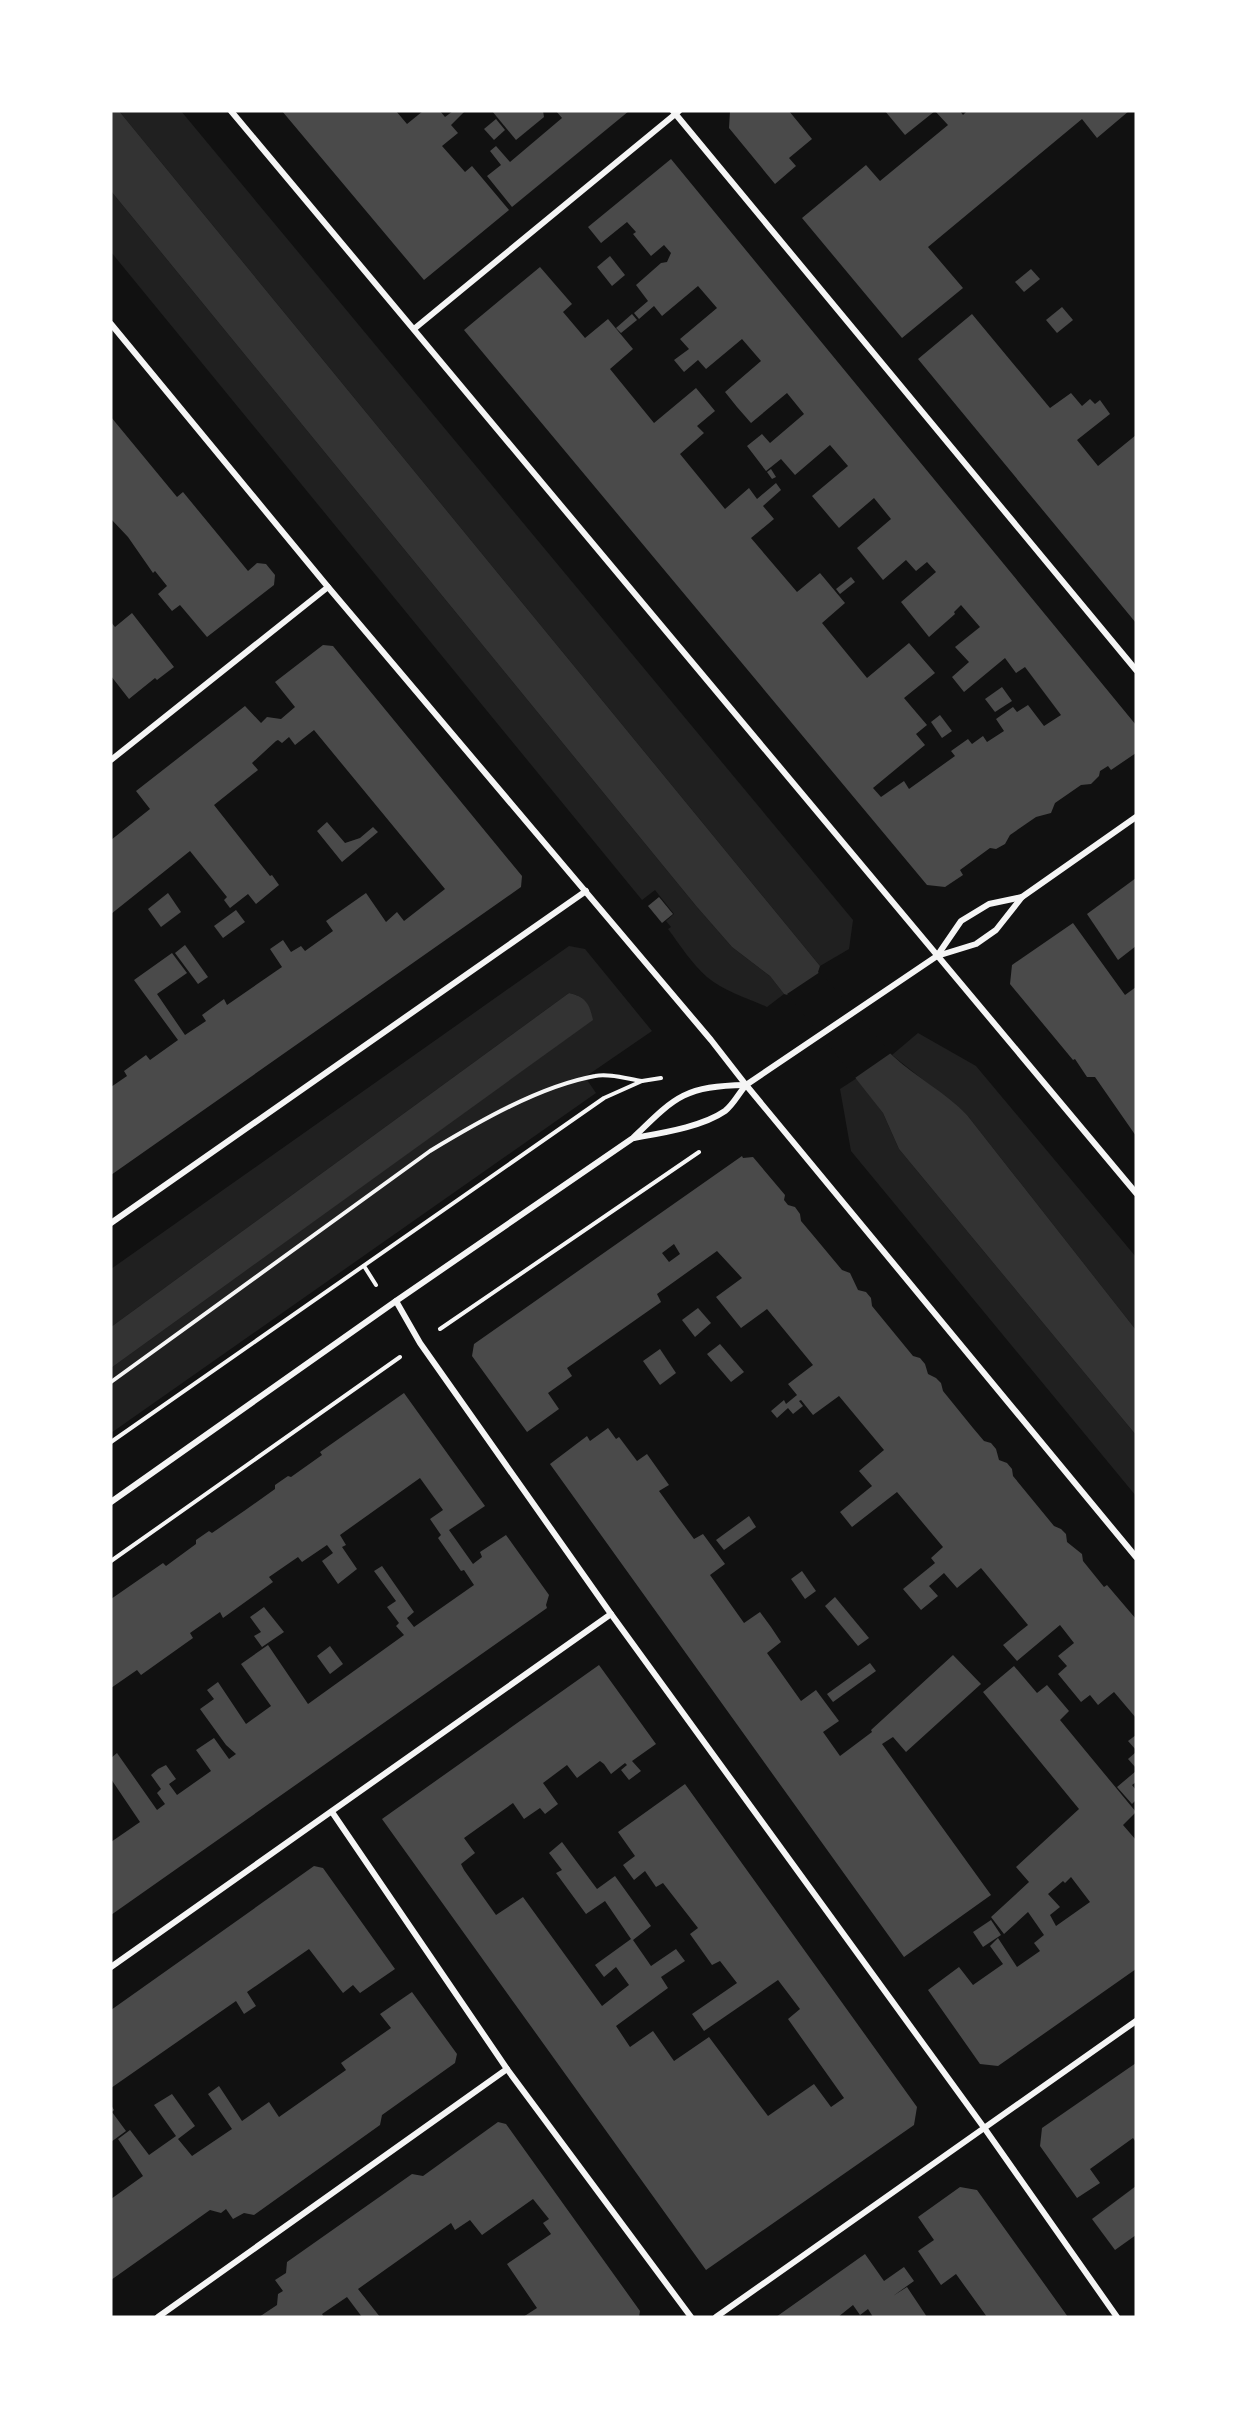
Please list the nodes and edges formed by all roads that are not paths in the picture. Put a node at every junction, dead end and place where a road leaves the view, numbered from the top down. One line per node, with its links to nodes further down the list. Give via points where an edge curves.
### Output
1 (231, 111): 4 (street)
2 (676, 112): 4 (street); 6 (street)
3 (111, 324): 5 (street)
4 (414, 329): 11 (street)
5 (328, 587): 7 (street); 9 (street)
6 (1136, 670)
7 (111, 760)
8 (1136, 817): 10 (street)
9 (586, 891): 12 (street); 15 (street)
10 (1022, 897): 11 (street, via 996,930 976,944); 11 (street, via 989,904 962,921)
11 (937, 956): 12 (street); 14 (street)
12 (746, 1085): 13 (street, via 725,1110 697,1123); 13 (street, via 713,1085 685,1093); 18 (street)
13 (633, 1138): 16 (street)
14 (1136, 1193)
15 (111, 1223)
16 (396, 1301): 17 (street); 19 (street, via 420,1343)
17 (111, 1502)
18 (1136, 1557)
19 (611, 1614): 20 (street); 24 (street)
20 (332, 1812): 21 (street); 23 (street)
21 (111, 1967)
22 (1136, 2021): 24 (street)
23 (507, 2069): 25 (street); 26 (street)
24 (985, 2129): 27 (street); 28 (street)
25 (158, 2317)
26 (691, 2317)
27 (716, 2317)
28 (1118, 2317)

